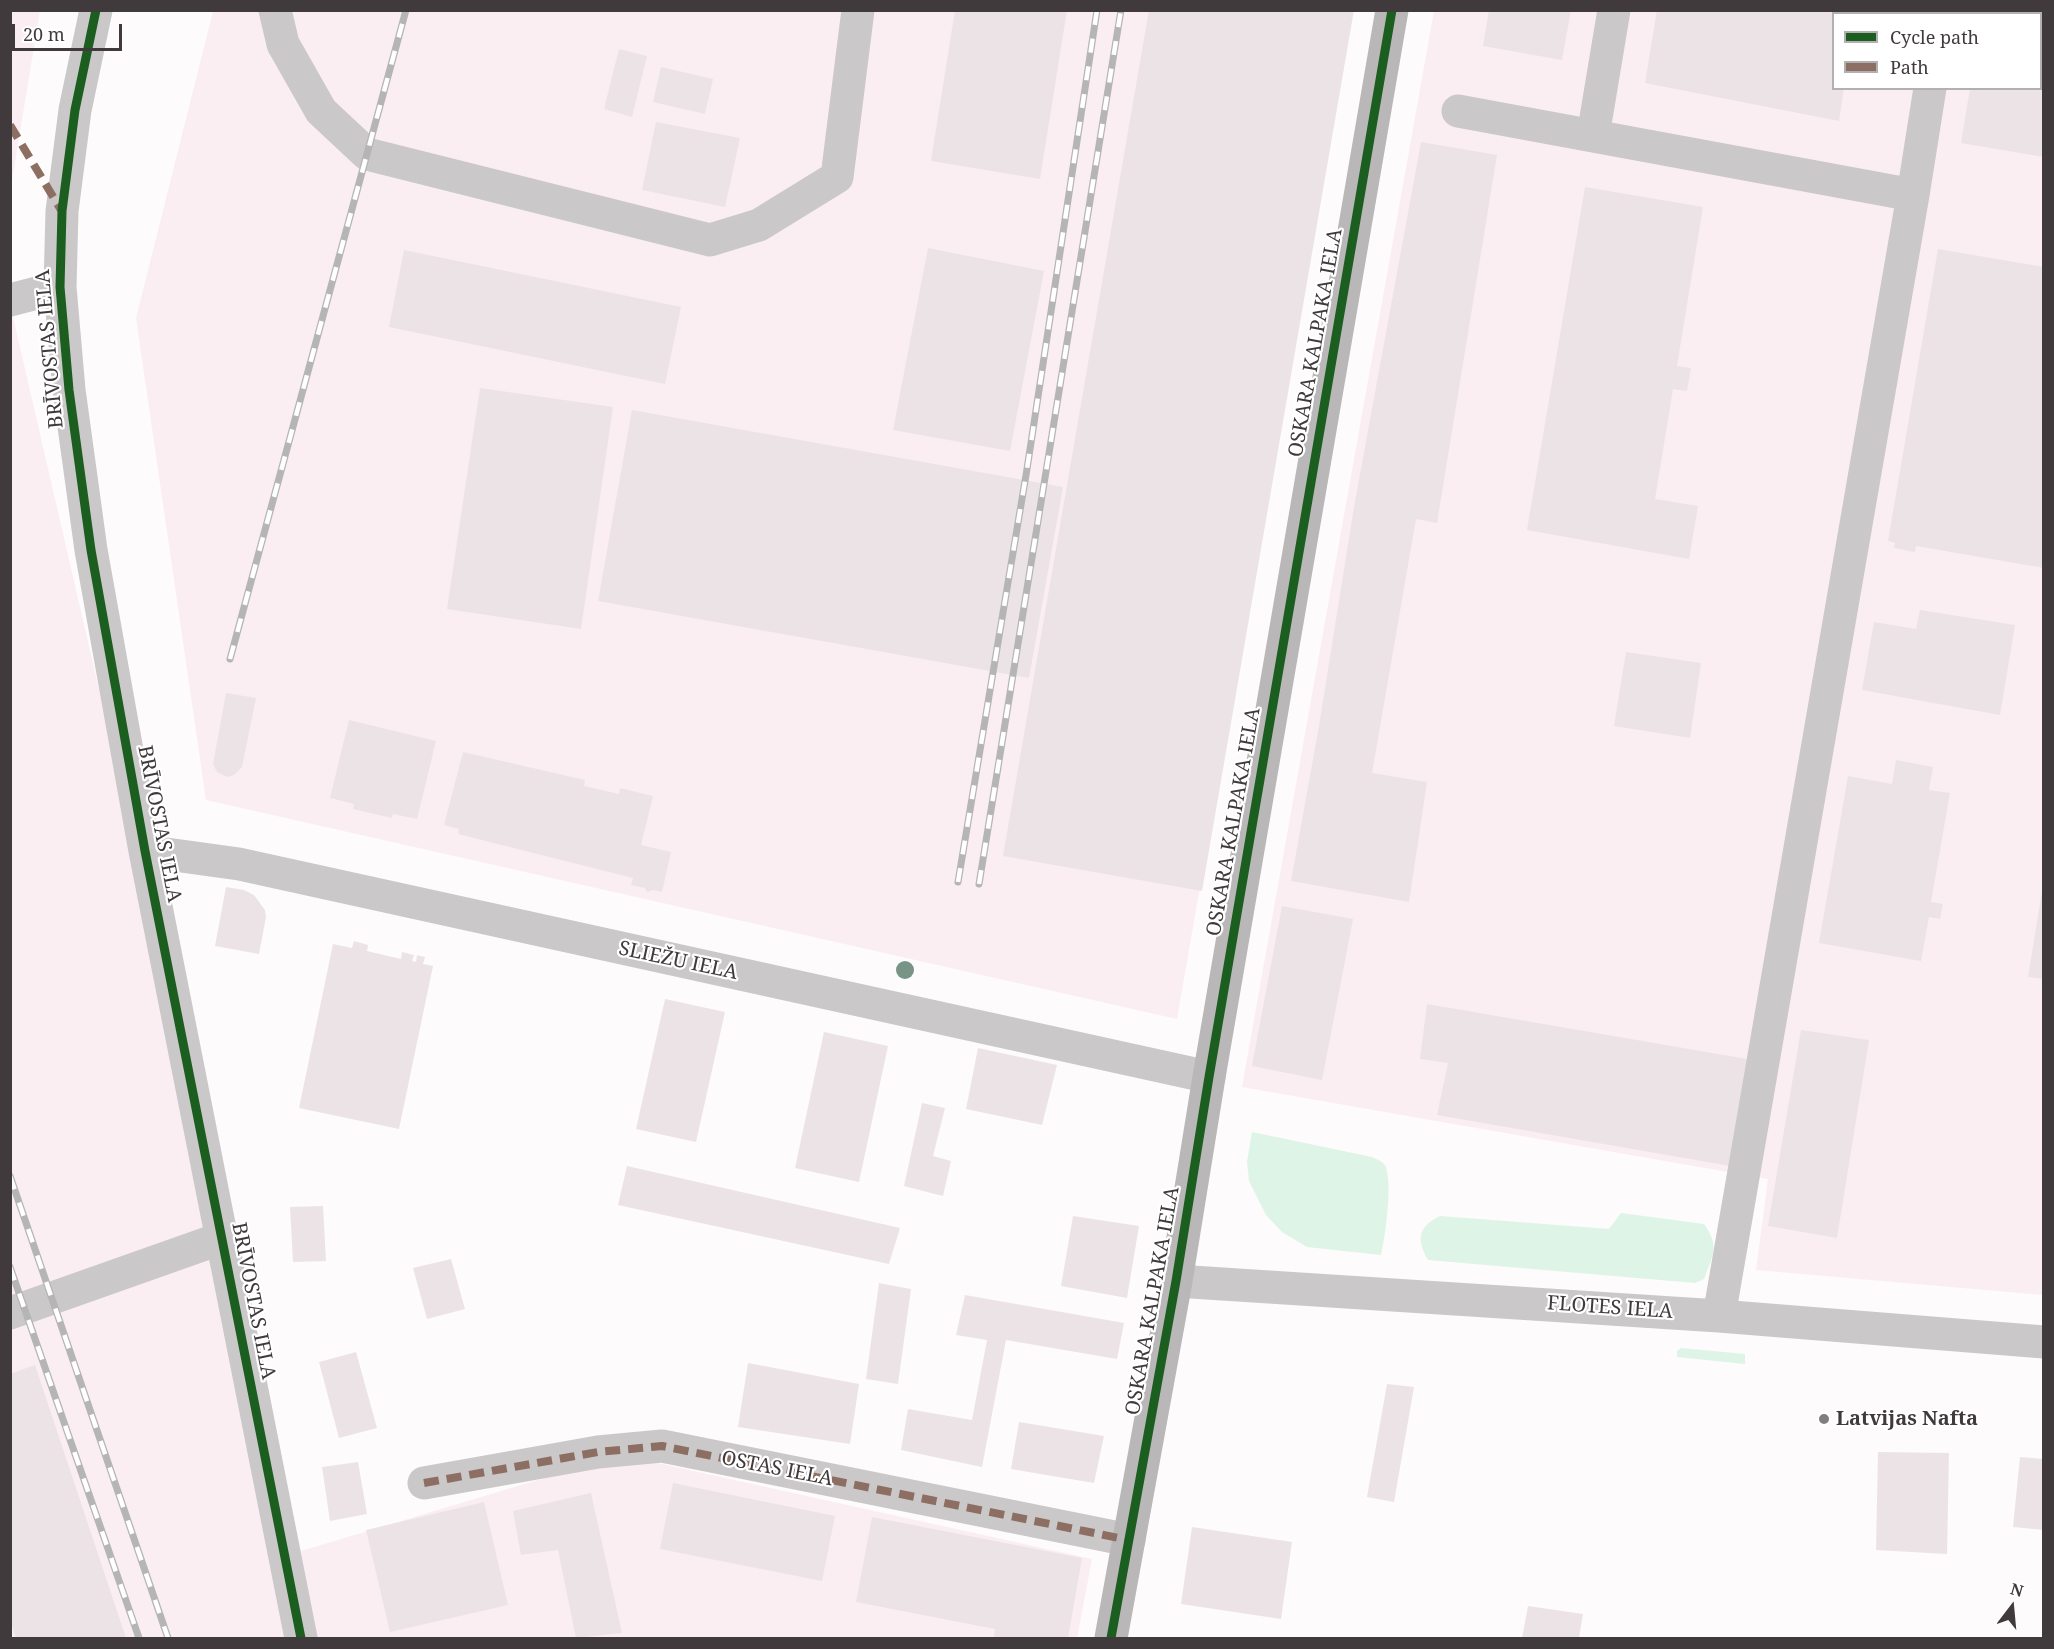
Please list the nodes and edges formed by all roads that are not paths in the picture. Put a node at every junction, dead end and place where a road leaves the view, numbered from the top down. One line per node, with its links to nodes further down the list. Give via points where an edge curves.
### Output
1 (96, 10): 10 (street, BRĪVOSTAS IELA, via 75,110 62,211)
2 (275, 10): 3 (street, via 283,44 321,111 367,154 710,240 759,225 837,177)
3 (858, 10)
4 (1392, 10): 13 (main road, OSKARA KALPAKA IELA)
5 (1614, 10): 8 (street)
6 (1930, 90): 9 (street)
7 (1458, 111): 8 (street)
8 (1593, 136): 9 (street)
9 (1913, 195): 17 (street)
10 (60, 287): 11 (street, BRĪVOSTAS IELA); 12 (street, BRĪVOSTAS IELA, via 69,390 91,550)
11 (10, 300)
12 (146, 851): 13 (street, SLIEŽU IELA, via 239,864); 14 (street, BRĪVOSTAS IELA)
13 (1209, 1077): 15 (main road, OSKARA KALPAKA IELA)
14 (222, 1238): 16 (street); 21 (street, BRĪVOSTAS IELA)
15 (1176, 1281): 17 (street, FLOTES IELA); 20 (main road, OSKARA KALPAKA IELA)
16 (10, 1313)
17 (1719, 1316): 18 (street, FLOTES IELA)
18 (2043, 1342)
19 (424, 1483): 20 (street, OSTAS IELA, via 598,1452 662,1446)
20 (1129, 1540): 22 (main road, OSKARA KALPAKA IELA)
21 (301, 1638)
22 (1111, 1638)

